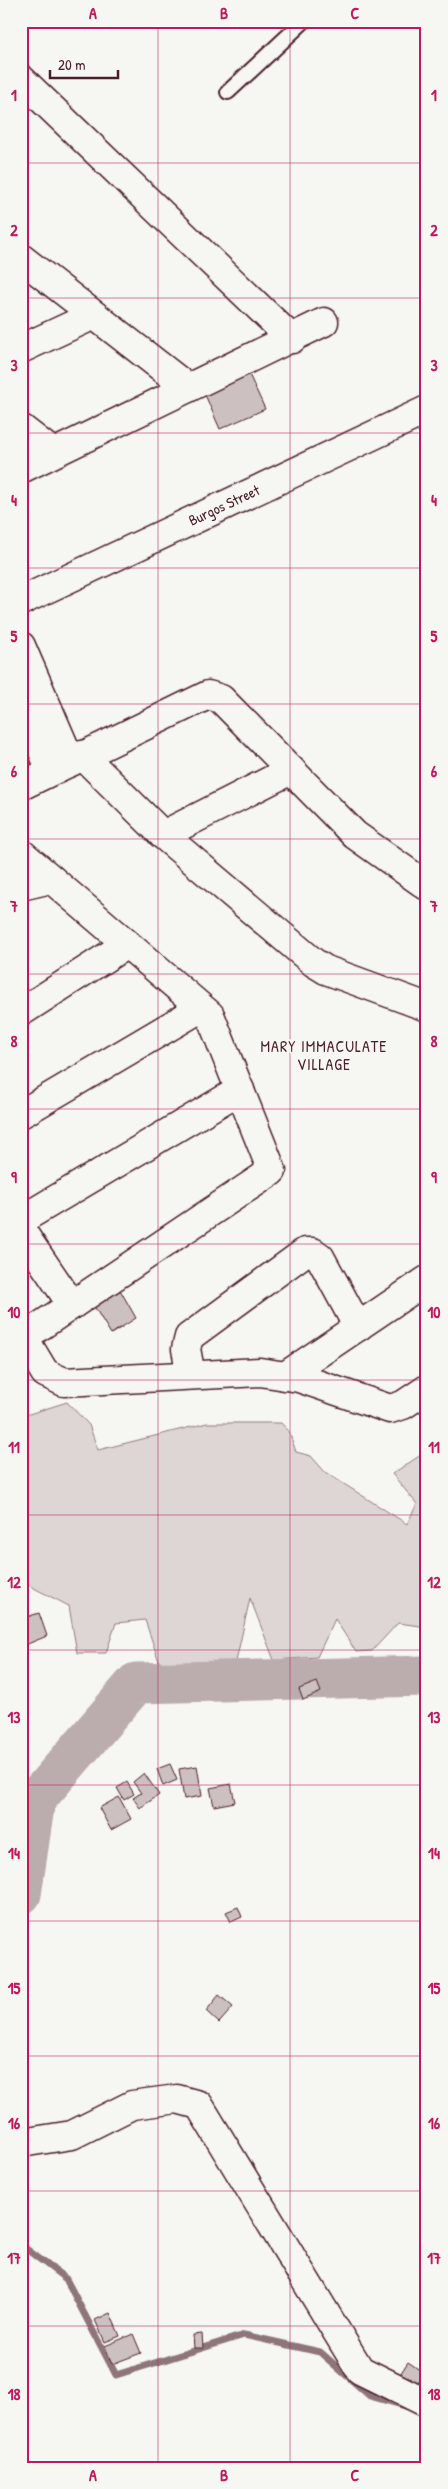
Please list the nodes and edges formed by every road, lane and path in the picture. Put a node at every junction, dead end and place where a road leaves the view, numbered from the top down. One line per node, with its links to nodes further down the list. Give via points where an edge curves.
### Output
1 (304, 21): 3 (lane)
2 (21, 80): 7 (street)
3 (228, 92)
4 (21, 258): 5 (street)
5 (94, 314): 8 (street); 9 (street)
6 (324, 322): 7 (street)
7 (292, 339): 9 (street)
8 (21, 348)
9 (188, 388): 12 (street)
10 (427, 410): 14 (street, Burgos Street)
11 (21, 428): 12 (street)
12 (52, 452): 13 (street)
13 (21, 469)
14 (21, 601)
15 (21, 646): 17 (street)
16 (21, 706): 17 (street, via 38,738)
17 (68, 763): 18 (street, via 208,695 221,699); 19 (street); 20 (street)
18 (290, 770): 20 (street); 22 (street, via 364,843)
19 (21, 786)
20 (163, 834): 26 (street, via 313,962 326,970)
21 (21, 853): 23 (street)
22 (422, 875)
23 (51, 879): 24 (street); 25 (street)
24 (21, 886)
25 (127, 944): 27 (street); 28 (street)
26 (426, 1006)
27 (202, 1008): 29 (street, via 210,1015); 30 (street)
28 (21, 1012)
29 (240, 1090): 31 (street); 34 (street, via 272,1171)
30 (21, 1114)
31 (21, 1220)
32 (21, 1230): 34 (street)
33 (427, 1280): 35 (street)
34 (72, 1305): 36 (street)
35 (358, 1326): 37 (street, via 320,1256 305,1252 189,1337 186,1350); 38 (street)
36 (23, 1335): 37 (street, via 46,1373 64,1382)
37 (191, 1376): 38 (street, via 260,1372)
38 (285, 1376): 39 (street, via 390,1408 403,1405)
39 (427, 1389)
40 (21, 2143): 41 (street, via 72,2135 132,2105 176,2099 198,2105 360,2370)
41 (427, 2403)

